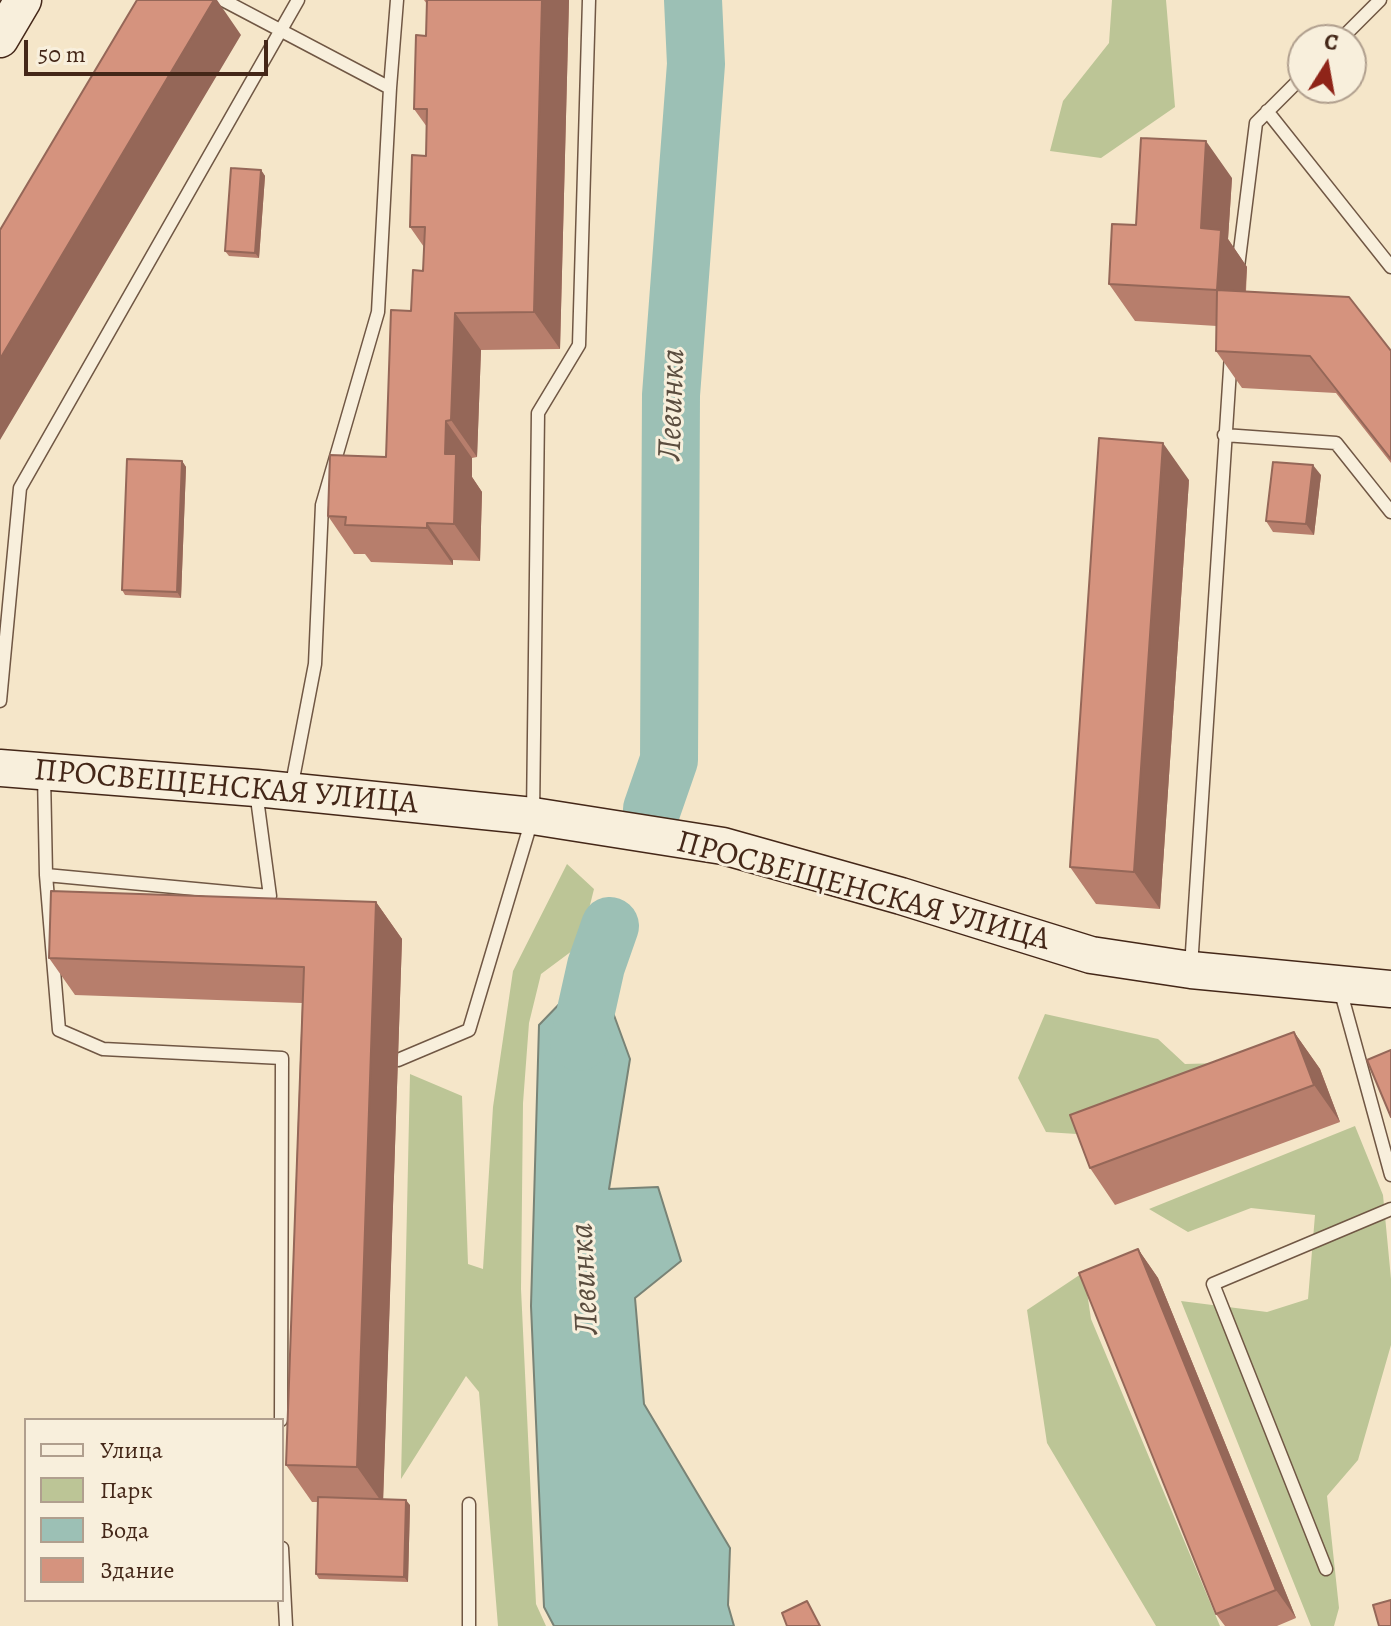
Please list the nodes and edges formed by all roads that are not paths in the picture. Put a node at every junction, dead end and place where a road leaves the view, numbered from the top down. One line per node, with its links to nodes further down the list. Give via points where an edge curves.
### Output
1 (23, 0): 9 (main road)
2 (223, 0): 8 (lane)
3 (298, 0): 8 (lane)
4 (397, 0): 10 (lane)
5 (589, 0): 22 (lane, via 579,345 538,413)
6 (1380, 0): 7 (lane)
7 (1356, 24)
8 (279, 30): 10 (lane); 18 (lane, via 20,488)
9 (0, 39)
10 (390, 88): 21 (lane, via 378,312 322,505 315,664)
11 (1287, 92): 12 (lane)
12 (1267, 111): 13 (lane, via 1256,123); 14 (lane)
13 (1238, 267)
14 (1391, 267)
15 (1231, 343): 16 (lane)
16 (1224, 435): 17 (lane, via 1336,443); 24 (lane)
17 (1391, 512)
18 (0, 701)
19 (0, 768): 20 (main road, ПРОСВЕЩЕНСКАЯ УЛИЦА)
20 (44, 772): 21 (main road, ПРОСВЕЩЕНСКАЯ УЛИЦА); 23 (lane)
21 (273, 789): 22 (main road, ПРОСВЕЩЕНСКАЯ УЛИЦА); 23 (lane, via 270,896)
22 (533, 816): 24 (main road, ПРОСВЕЩЕНСКАЯ УЛИЦА, via 723,846 1091,955); 29 (lane, via 469,1030)
23 (46, 875): 27 (lane, via 59,1030 103,1049)
24 (1191, 970): 25 (main road, ПРОСВЕЩЕНСКАЯ УЛИЦА)
25 (1340, 986): 26 (main road, ПРОСВЕЩЕНСКАЯ УЛИЦА); 30 (lane)
26 (1391, 989)
27 (282, 1058): 28 (lane); 32 (lane)
28 (297, 1058)
29 (398, 1060)
30 (1391, 1175)
31 (1391, 1209): 34 (lane, via 1213,1284)
32 (281, 1418)
33 (469, 1504): 37 (lane)
34 (1326, 1569)
35 (284, 1587): 36 (lane)
36 (286, 1626)
37 (469, 1626)

